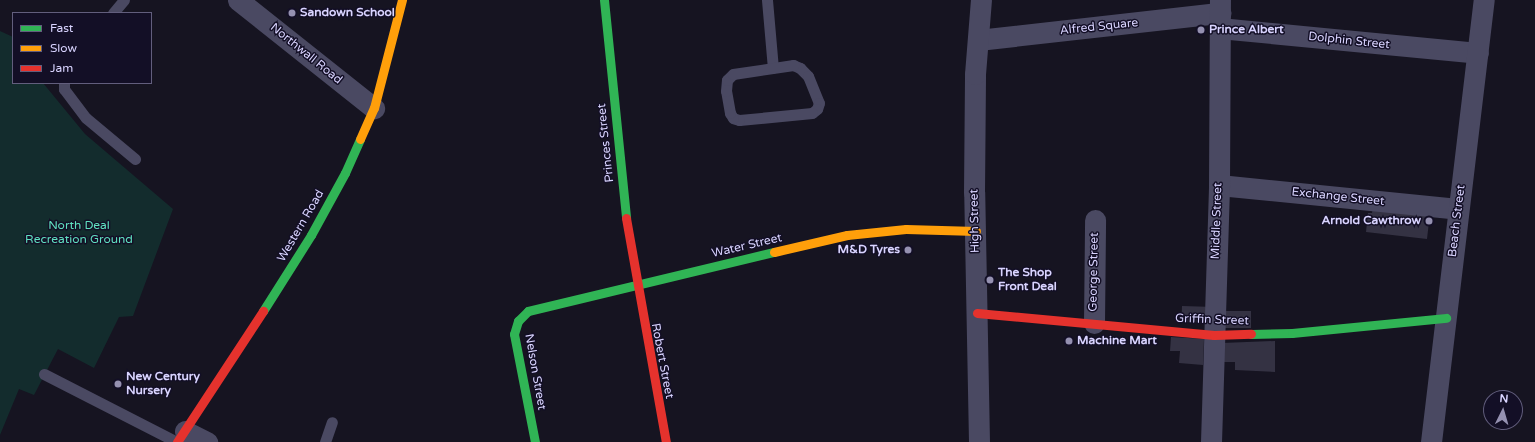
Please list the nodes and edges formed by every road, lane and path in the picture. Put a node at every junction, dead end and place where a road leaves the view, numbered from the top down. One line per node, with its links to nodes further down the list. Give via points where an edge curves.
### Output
1 (124, 0): 8 (lane)
2 (238, 0): 14 (street, Northwall Road)
3 (402, 0): 14 (street, Western Road)
4 (604, 0): 20 (street, Princes Street, via 628,235)
5 (767, 0): 12 (lane)
6 (981, 0): 10 (street, High Street)
7 (1484, 0): 11 (street, Beach Street)
8 (114, 12)
9 (1220, 14): 10 (street, Alfred Square); 11 (street, Dolphin Street); 16 (street, Middle Street)
10 (978, 40): 19 (street, High Street, via 975,74)
11 (1478, 53): 17 (street, Beach Street)
12 (773, 68): 12 (lane, via 733,74 727,80 727,98 733,118 739,120 812,113 818,109 819,103 808,76 800,68 793,65)
13 (64, 84): 15 (lane, via 64,89 86,118)
14 (374, 108): 28 (street, Western Road, via 345,173 311,235)
15 (135, 159)
16 (1218, 185): 17 (street, Exchange Street); 25 (street, Middle Street)
17 (1458, 209): 23 (street, Beach Street)
18 (1095, 220): 24 (street, George Street)
19 (976, 231): 20 (street, Water Street, via 906,229 847,235); 22 (street, High Street)
20 (636, 284): 21 (street, Water Street); 32 (street, Robert Street)
21 (528, 311): 31 (street, Nelson Street, via 518,321 514,334)
22 (977, 313): 24 (street, Griffin Street); 33 (street, High Street)
23 (1446, 318): 25 (street, Griffin Street, via 1292,333); 35 (street, Beach Street)
24 (1094, 323): 25 (street, Griffin Street)
25 (1214, 335): 34 (street, Middle Street)
26 (44, 374): 28 (lane)
27 (332, 422): 30 (lane)
28 (180, 438): 29 (street)
29 (207, 442)
30 (325, 442)
31 (535, 442)
32 (666, 442)
33 (979, 442)
34 (1211, 442)
35 (1431, 442)

